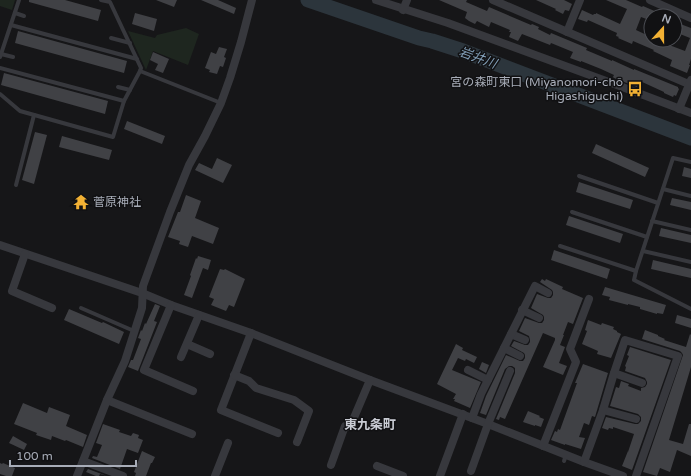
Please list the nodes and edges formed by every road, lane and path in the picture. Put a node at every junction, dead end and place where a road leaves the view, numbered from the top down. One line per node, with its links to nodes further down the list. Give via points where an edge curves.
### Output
1 (19, 0): 11 (lane)
2 (101, 0): 9 (lane)
3 (252, 0): 28 (street)
4 (376, 0): 10 (street)
5 (407, 0): 10 (street)
6 (493, 0): 15 (street)
7 (580, 0): 15 (street)
8 (650, 0): 13 (street)
9 (109, 1): 17 (lane)
10 (403, 10): 29 (street, via 448,23)
11 (15, 13): 12 (lane); 14 (lane)
12 (24, 16)
13 (691, 18)
14 (11, 25): 18 (lane); 20 (lane)
15 (567, 32): 23 (street)
16 (111, 38): 17 (lane)
17 (130, 43): 20 (lane)
18 (1, 56): 19 (lane)
19 (12, 57)
20 (137, 59): 22 (lane)
21 (0, 68): 27 (lane)
22 (140, 71): 25 (lane); 28 (lane)
23 (690, 83): 29 (street)
24 (118, 86): 25 (lane)
25 (130, 90): 27 (lane)
26 (0, 94): 31 (lane, via 20,111)
27 (124, 101): 31 (lane, via 113,137)
28 (221, 103): 48 (street, via 189,165 142,286)
29 (679, 109): 30 (street)
30 (691, 113)
31 (34, 115): 34 (lane)
32 (691, 162): 35 (lane, via 673,158)
33 (579, 176): 37 (lane)
34 (16, 184)
35 (662, 190): 36 (lane); 37 (lane)
36 (691, 196)
37 (658, 203): 39 (lane)
38 (572, 212): 41 (lane)
39 (652, 221): 40 (lane); 41 (lane)
40 (691, 230)
41 (647, 237): 44 (lane)
42 (0, 245): 45 (street)
43 (560, 246): 47 (lane)
44 (643, 251): 46 (lane); 47 (lane)
45 (25, 254): 48 (street); 52 (street, via 12,291)
46 (691, 262)
47 (636, 271): 54 (lane, via 634,280)
48 (142, 293): 51 (street); 58 (street, via 142,308)
49 (548, 293): 55 (street, via 534,286)
50 (589, 299): 85 (street, via 570,349 576,362)
51 (171, 305): 56 (street); 74 (street, via 144,370)
52 (52, 308)
53 (81, 308): 58 (lane)
54 (691, 309)
55 (522, 310): 57 (street); 60 (street)
56 (199, 314): 59 (street); 62 (street)
57 (539, 318)
58 (135, 332): 75 (street)
59 (251, 333): 70 (street); 71 (street)
60 (511, 334): 61 (street); 63 (street)
61 (525, 340)
62 (187, 344): 64 (street); 66 (street)
63 (504, 348): 65 (street); 72 (street)
64 (210, 354)
65 (520, 356)
66 (181, 357)
67 (468, 370): 72 (street)
68 (510, 371): 80 (street)
69 (614, 373): 73 (street); 76 (street); 97 (street, via 626,340 678,356)
70 (234, 375): 81 (street, via 222,410); 83 (street, via 249,381 256,388 294,400 309,411)
71 (370, 380): 77 (street); 88 (street, via 350,427 345,426)
72 (488, 380): 78 (street)
73 (642, 383)
74 (193, 391)
75 (107, 400): 82 (street); 86 (street)
76 (603, 410): 79 (street); 87 (street)
77 (463, 414): 78 (street); 95 (street)
78 (472, 418): 80 (street)
79 (636, 419)
80 (488, 424): 85 (street); 90 (street)
81 (278, 433)
82 (192, 434)
83 (297, 442)
84 (228, 443): 93 (street)
85 (543, 446): 87 (street, via 565,458)
86 (83, 461): 91 (street); 92 (street)
87 (584, 462): 96 (street)
88 (331, 465)
89 (377, 466): 94 (street)
90 (471, 472)
91 (77, 476)
92 (124, 476)
93 (215, 476)
94 (403, 476)
95 (440, 476)
96 (623, 476)
97 (636, 476)

